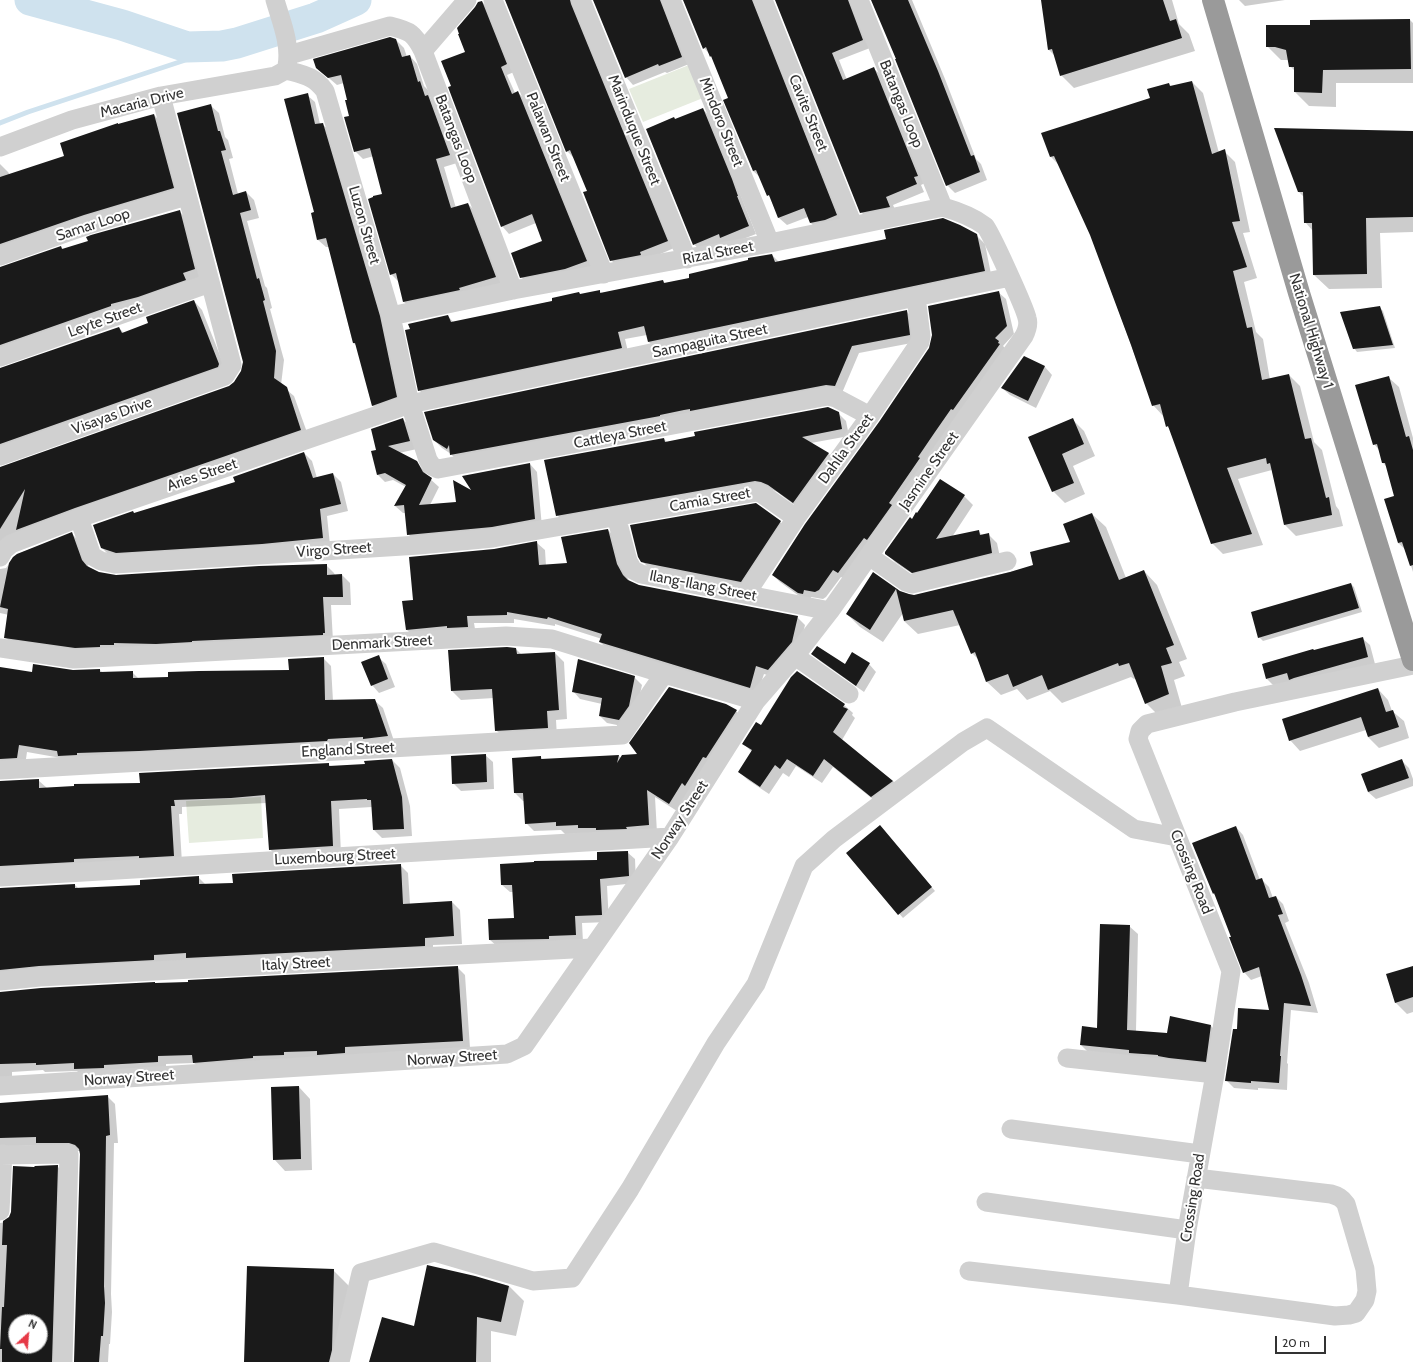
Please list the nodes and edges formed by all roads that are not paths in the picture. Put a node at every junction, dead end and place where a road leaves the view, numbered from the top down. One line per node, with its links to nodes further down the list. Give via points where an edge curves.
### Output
1 (274, 0): 10 (street)
2 (467, 0): 9 (street)
3 (492, 0): 19 (street, Palawan Street)
4 (581, 0): 18 (street, Marinduque Street)
5 (671, 0): 16 (street, Mindoro Street)
6 (763, 0): 15 (street, Cavite Street)
7 (859, 0): 14 (street, Batangas Loop)
8 (1213, 0): 39 (highway, National Highway 1, via 1299,293)
9 (423, 51): 10 (street, Batangas Loop, via 416,37 405,30 390,26); 22 (street, Batangas Loop)
10 (287, 56): 11 (street, Macaria Drive, via 275,76); 24 (street, Luzon Street, via 325,91)
11 (162, 96): 12 (street, Macaria Drive, via 72,120); 13 (street)
12 (0, 147)
13 (187, 196): 17 (street, Samar Loop, via 88,225); 21 (street)
14 (943, 207): 15 (street, Rizal Street); 20 (street, via 986,227)
15 (853, 225): 16 (street, Rizal Street)
16 (770, 243): 18 (street, Rizal Street)
17 (0, 256)
18 (687, 259): 19 (street, Rizal Street)
19 (604, 274): 22 (street, Rizal Street)
20 (1010, 277): 23 (street, Sampaguita Street); 32 (street, Jasmine Street, via 1028,319 1028,328 1024,336)
21 (210, 283): 25 (street, Leyte Street); 28 (street, Visayas Drive, via 232,365 225,376)
22 (513, 290): 24 (street, Rizal Street)
23 (916, 297): 26 (street, Sampaguita Street); 27 (street, Dahlia Street, via 920,342)
24 (390, 316): 26 (street, Luzon Street)
25 (0, 357)
26 (410, 404): 27 (street, Cattleya Street, via 428,460 438,469 828,396); 30 (street, Aries Street)
27 (870, 416): 31 (street, Dahlia Street)
28 (0, 456)
29 (616, 516): 30 (street, Virgo Street, via 493,538 115,564 92,556); 31 (street, Camia Street, via 757,492); 35 (street, Ilang-Ilang Street, via 628,561 633,570 640,574)
30 (79, 518): 33 (street, Aries Street, via 11,544)
31 (796, 518): 35 (street, Dahlia Street)
32 (869, 556): 34 (street, via 912,584); 36 (street, Jasmine Street)
33 (0, 557)
34 (1007, 561)
35 (746, 594): 36 (street, Ilang-Ilang Street)
36 (830, 611): 38 (street, Jasmine Street)
37 (0, 648): 41 (street, Denmark Street, via 74,659 506,636 552,639)
38 (795, 656): 42 (street); 43 (street, Norway Street)
39 (1413, 660)
40 (1413, 665): 46 (street, Crossing Road, via 1235,702 1147,724 1140,731 1138,739)
41 (664, 674): 43 (street, Denmark Street); 44 (street, England Street, via 622,735)
42 (849, 694)
43 (756, 701): 45 (street, Norway Street)
44 (0, 770)
45 (670, 837): 47 (street, Luxembourg Street); 48 (street, Norway Street)
46 (1177, 837): 51 (street, Crossing Road, via 1231,971); 63 (street, via 1134,829 987,728 963,742 834,839 804,866 756,984 716,1043 630,1189 572,1278 533,1281 434,1252 361,1273)
47 (0, 877)
48 (592, 948): 49 (street, Italy Street); 52 (street, Norway Street, via 524,1046 507,1054)
49 (0, 981)
50 (1067, 1058): 51 (street)
51 (1215, 1074): 55 (street, Crossing Road)
52 (0, 1086)
53 (1011, 1130): 55 (street)
54 (1, 1154): 58 (street); 62 (street, via 69,1154)
55 (1200, 1154): 56 (street, Crossing Road)
56 (1196, 1178): 59 (street, Crossing Road); 61 (street, via 1340,1197 1346,1204 1364,1268 1367,1291 1365,1300 1356,1313 1335,1316)
57 (986, 1202): 59 (street)
58 (0, 1211)
59 (1187, 1230): 61 (street, Crossing Road)
60 (969, 1270): 61 (street)
61 (1178, 1295)
62 (63, 1362)
63 (340, 1362)

